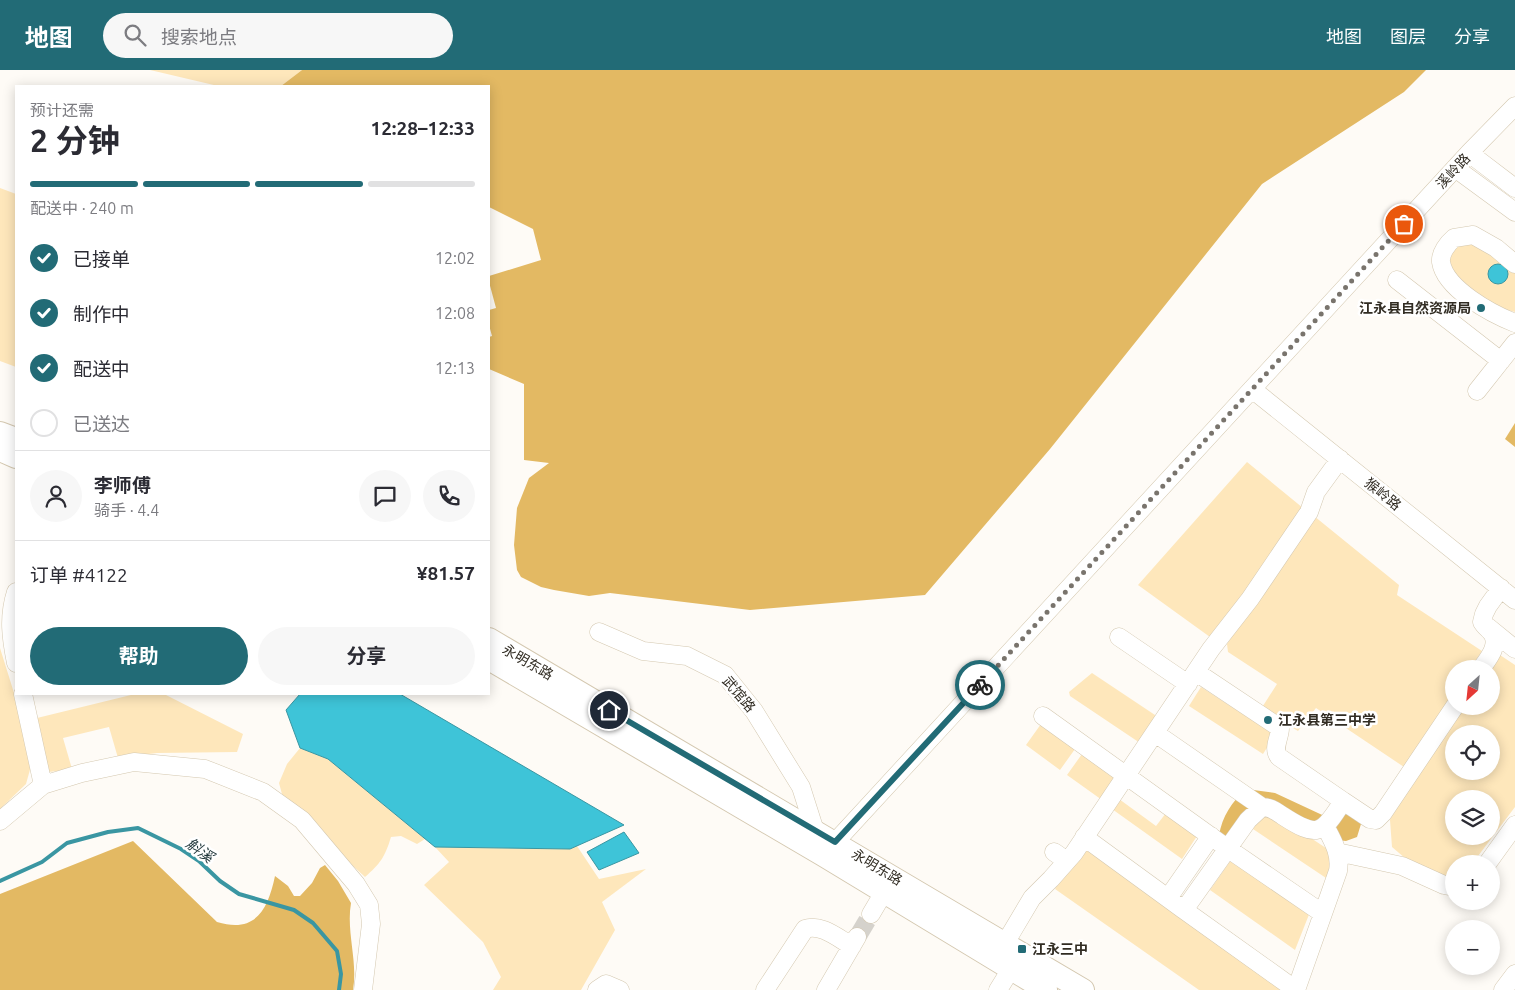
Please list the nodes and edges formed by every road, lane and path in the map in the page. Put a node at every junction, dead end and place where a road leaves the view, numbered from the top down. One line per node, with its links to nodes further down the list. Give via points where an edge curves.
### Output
1 (1515, 106): 2 (street, 溪岭路)
2 (1469, 153): 3 (street, 溪岭路); 4 (street)
3 (1455, 168): 5 (street); 11 (street, 溪岭路)
4 (1515, 188)
5 (1515, 212)
6 (1514, 259): 8 (street, via 1472,235 1462,235 1454,238 1442,254 1441,261 1451,282 1462,293)
7 (1397, 280): 10 (street)
8 (1515, 323)
9 (1515, 343): 10 (street)
10 (1501, 360): 12 (street)
11 (1252, 389): 17 (street, 猴岭路); 45 (street, 溪岭路)
12 (1478, 391)
13 (0, 432): 14 (main road)
14 (15, 439)
15 (0, 450): 16 (main road)
16 (15, 457)
17 (1340, 460): 18 (street, 猴岭路); 29 (street, via 1316,492 1309,512 1250,599)
18 (1501, 588): 20 (street, 猴岭路); 21 (street, via 1488,606)
19 (15, 595): 26 (street, via 10,628)
20 (1515, 600)
21 (1482, 622): 25 (street); 28 (street, via 1493,635 1494,642)
22 (599, 632): 41 (street, 武馆路, via 643,651 687,656 725,675 754,711 801,787)
23 (1119, 637): 29 (street)
24 (490, 640): 41 (main road, 永明东路)
25 (1515, 649)
26 (15, 657)
27 (490, 660): 45 (main road, 永明东路)
28 (1486, 660)
29 (1192, 678): 33 (street); 36 (street, via 1280,728 1276,745 1279,757)
30 (23, 695): 35 (street)
31 (1449, 715): 36 (street, via 1376,820)
32 (1043, 716): 34 (street)
33 (1155, 733): 34 (street); 37 (street)
34 (1126, 776): 42 (street); 43 (street)
35 (43, 785): 38 (street); 57 (street, via 134,762 205,769 263,792 302,820 369,904 371,924)
36 (1343, 801): 40 (street)
37 (1262, 807): 40 (street, via 1270,807 1312,831); 44 (street)
38 (0, 821)
39 (1515, 825): 47 (street)
40 (1325, 826): 46 (street)
41 (815, 831): 45 (main road, 永明东路)
42 (1211, 836): 44 (street); 50 (street)
43 (1084, 837): 50 (street); 54 (street, via 1060,856 1032,898)
44 (1227, 848): 51 (street); 52 (street)
45 (829, 849): 49 (main road, 永明东路); 54 (main road, 永明东路)
46 (1337, 852): 48 (street, via 1402,866); 52 (street, via 1340,861 1338,871)
47 (1493, 855)
48 (1445, 884)
49 (884, 892): 53 (street); 54 (main road, 永明东路)
50 (1168, 898): 51 (street)
51 (1184, 910): 56 (street)
52 (1322, 913): 56 (street)
53 (871, 914)
54 (1003, 957): 62 (street); 63 (main road, 永明东路); 64 (main road, 永明东路)
55 (1515, 974): 65 (street)
56 (1296, 989)
57 (363, 990)
58 (597, 990): 59 (street, via 606,984)
59 (620, 990)
60 (765, 990): 61 (street, via 805,929 815,927 855,941)
61 (826, 990)
62 (998, 990)
63 (1046, 990)
64 (1083, 990)
65 (1503, 990)

